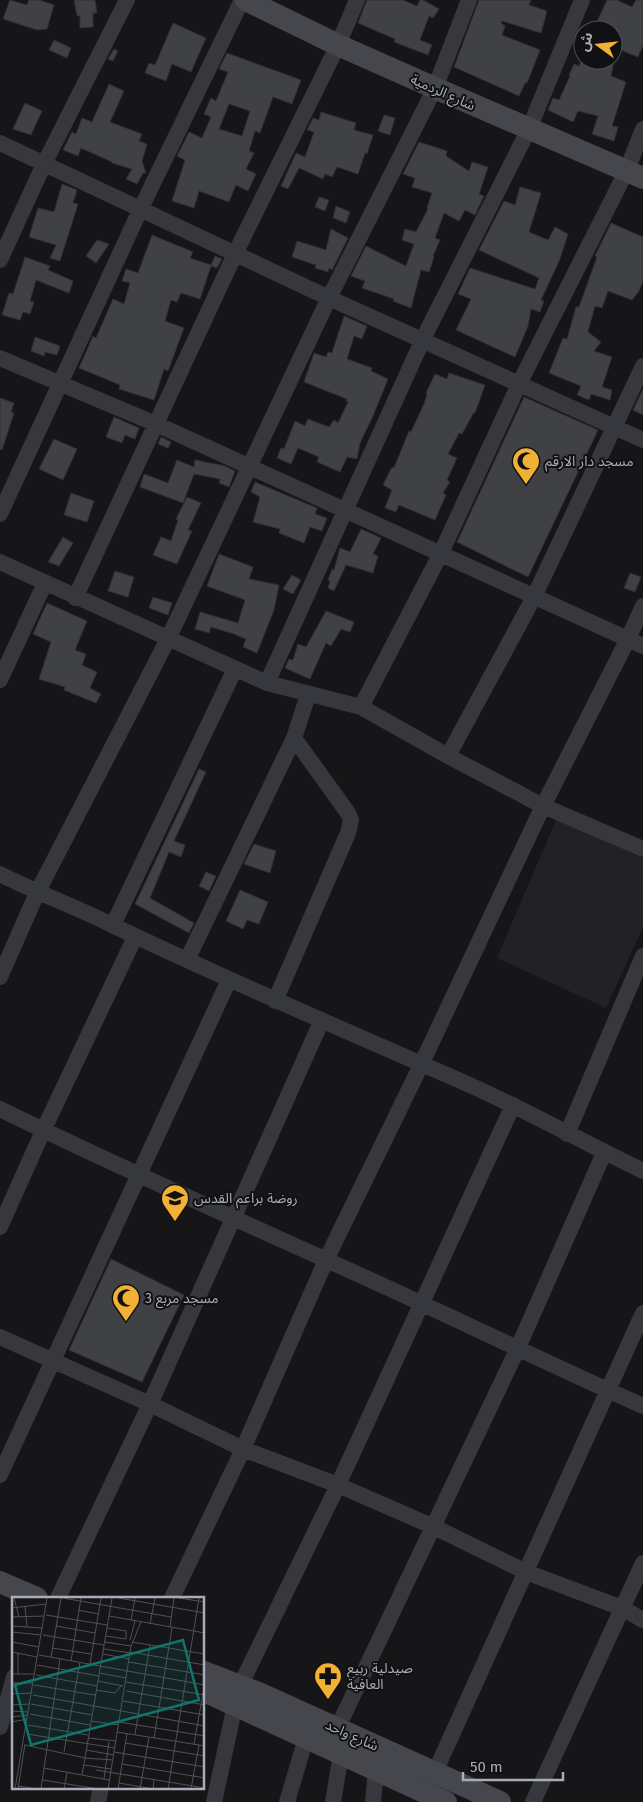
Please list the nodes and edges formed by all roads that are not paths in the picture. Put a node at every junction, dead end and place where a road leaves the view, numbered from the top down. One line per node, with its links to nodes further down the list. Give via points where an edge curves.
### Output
1 (127, 0): 12 (street)
2 (242, 0): 14 (street)
3 (246, 0): 7 (street, شارع الردمية)
4 (357, 0): 7 (street)
5 (469, 0): 8 (street)
6 (582, 0): 10 (street)
7 (338, 45): 8 (street, شارع الردمية); 15 (street)
8 (434, 88): 10 (street, شارع الردمية); 17 (street)
9 (643, 128): 13 (street)
10 (529, 129): 13 (street, شارع الردمية); 18 (street)
11 (0, 143): 12 (street)
12 (44, 164): 14 (street); 16 (street)
13 (635, 174): 22 (street)
14 (141, 208): 15 (street); 21 (street)
15 (235, 254): 17 (street); 23 (street)
16 (0, 260)
17 (329, 298): 18 (street); 26 (street)
18 (423, 339): 22 (street); 27 (street)
19 (0, 358): 21 (street)
20 (643, 366): 24 (street)
21 (61, 383): 23 (street); 28 (street)
22 (519, 384): 24 (street); 29 (street)
23 (156, 424): 26 (street); 32 (street)
24 (614, 427): 25 (street); 33 (street)
25 (643, 440)
26 (248, 466): 27 (street); 35 (street)
27 (344, 510): 29 (street); 39 (street)
28 (0, 514)
29 (441, 553): 33 (street); 41 (street)
30 (0, 562): 31 (street)
31 (45, 583): 32 (street); 38 (street)
32 (75, 598): 35 (street)
33 (534, 598): 36 (street); 43 (street)
34 (643, 606): 36 (street)
35 (168, 639): 37 (street); 47 (street)
36 (636, 643): 44 (street)
37 (235, 669): 39 (street); 48 (street)
38 (0, 680)
39 (266, 683): 40 (street)
40 (308, 695): 41 (street); 42 (street)
41 (361, 707): 43 (street)
42 (294, 738): 51 (street); 54 (street, via 351,820)
43 (448, 756): 44 (street)
44 (543, 806): 45 (street); 56 (street)
45 (643, 849)
46 (0, 874): 47 (street)
47 (37, 893): 48 (street); 52 (street)
48 (113, 925): 49 (street)
49 (135, 937): 51 (street); 59 (street)
50 (643, 956): 60 (street)
51 (187, 960): 53 (street)
52 (0, 977)
53 (229, 980): 54 (street); 63 (street)
54 (275, 1001): 55 (street)
55 (322, 1020): 56 (street); 64 (street)
56 (421, 1065): 57 (street); 66 (street)
57 (513, 1106): 60 (street); 67 (street)
58 (0, 1110): 59 (street)
59 (44, 1131): 63 (street); 65 (street)
60 (567, 1134): 61 (street)
61 (604, 1152): 62 (street); 70 (street)
62 (643, 1171)
63 (140, 1175): 64 (street); 71 (street)
64 (234, 1217): 66 (street); 73 (street)
65 (0, 1227)
66 (326, 1260): 67 (street); 75 (street)
67 (421, 1303): 70 (street); 77 (street)
68 (643, 1313): 72 (street)
69 (0, 1337): 71 (street)
70 (517, 1350): 72 (street); 78 (street)
71 (53, 1360): 73 (street); 76 (street)
72 (608, 1391): 74 (street); 80 (street)
73 (150, 1404): 75 (street); 84 (street)
74 (643, 1406)
75 (243, 1449): 77 (street); 85 (street)
76 (0, 1475)
77 (338, 1486): 78 (street); 92 (street)
78 (432, 1526): 80 (street); 94 (street)
79 (643, 1563): 87 (street)
80 (526, 1572): 87 (street); 98 (street)
81 (0, 1582): 83 (street)
82 (0, 1597): 86 (street)
83 (36, 1597)
84 (58, 1597)
85 (172, 1597)
86 (12, 1602)
87 (622, 1608): 88 (street); 105 (street)
88 (643, 1620)
89 (205, 1673): 92 (street, شارع واحد)
90 (12, 1684): 93 (street)
91 (205, 1691): 92 (street, شارع واحد)
92 (237, 1696): 94 (street, شارع واحد); 95 (street, شارع واحد); 99 (street)
93 (0, 1727)
94 (338, 1729): 98 (street, شارع واحد)
95 (306, 1738): 96 (street, شارع واحد); 100 (street)
96 (341, 1754): 97 (street, شارع واحد); 101 (street)
97 (376, 1769): 102 (street); 103 (street, شارع واحد)
98 (435, 1772): 104 (street, شارع واحد)
99 (214, 1802)
100 (288, 1802)
101 (333, 1802)
102 (373, 1802)
103 (446, 1802)
104 (500, 1802)
105 (533, 1802)

